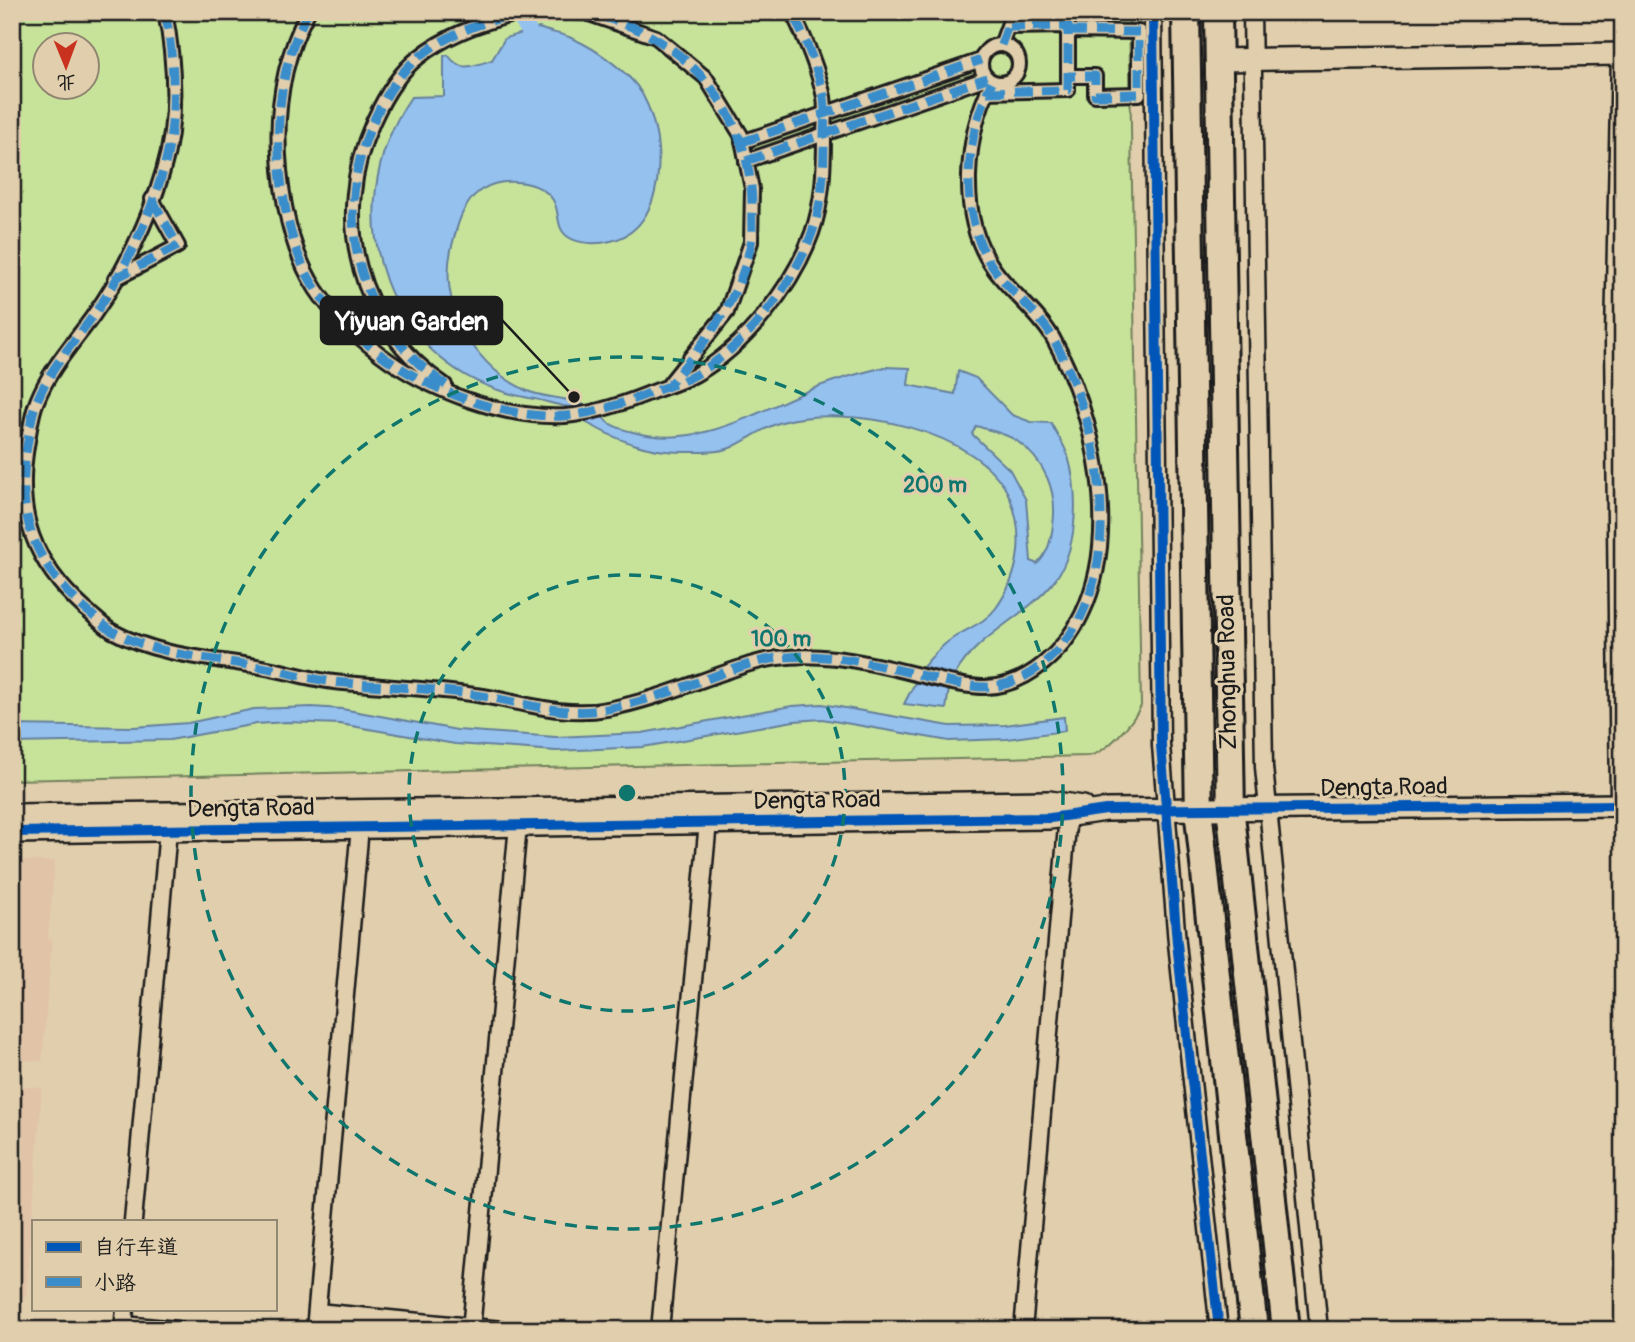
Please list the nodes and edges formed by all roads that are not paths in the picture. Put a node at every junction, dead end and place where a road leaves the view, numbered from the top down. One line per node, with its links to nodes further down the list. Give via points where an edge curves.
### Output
1 (165, 12): 24 (street, via 173,110 164,169)
2 (308, 12): 28 (street, via 284,78 278,120 277,162 292,246 313,289 362,340 405,373)
3 (525, 12): 28 (street, via 454,35 417,58 382,102 361,149 351,202 360,274 384,325 409,357)
4 (572, 12): 22 (street, via 656,37 706,78)
5 (792, 12): 20 (street, via 824,98)
6 (1013, 12): 11 (street)
7 (1153, 12): 34 (street, via 1161,745)
8 (1186, 12): 30 (highway, Zhonghua Road)
9 (1218, 12): 16 (highway, Zhonghua Road)
10 (1252, 12): 17 (street)
11 (1009, 27): 12 (street, via 1068,26); 13 (street)
12 (1068, 31): 18 (street); 18 (street, via 1139,32 1139,94 1095,95 1095,76)
13 (1001, 45): 15 (street, via 988,49); 19 (street, via 1013,50 1019,62 1016,75 1005,83)
14 (1622, 54): 17 (street); 26 (street)
15 (981, 60): 19 (street); 20 (street)
16 (1219, 60): 17 (street); 31 (highway, Zhonghua Road)
17 (1253, 60): 32 (street)
18 (1068, 76): 19 (street, via 1068,90)
19 (989, 84): 21 (street); 25 (street, via 971,149 971,214 990,264 1051,335 1079,399 1103,495 1099,550 1084,611 1062,649 1019,680 992,687 960,685 819,655 756,662 603,710 549,710 481,696 327,681 166,652 108,629 60,586 33,543 22,481 34,406 59,357 96,313)
20 (824, 114): 21 (street); 22 (street)
21 (824, 134): 23 (street); 27 (street, via 825,173 813,232 790,276 730,349 695,375)
22 (742, 142): 23 (street)
23 (746, 161): 27 (street, via 752,189 751,242 727,312)
24 (152, 199): 25 (street); 25 (street, via 178,246)
25 (114, 279)
26 (1619, 292): 29 (street)
27 (668, 386): 28 (street, via 622,404 566,416 529,414)
28 (468, 400)
29 (1621, 805): 32 (street, Dengta Road)
30 (1199, 809): 31 (street, Dengta Road); 34 (street, Dengta Road); 52 (highway, Zhonghua Road)
31 (1231, 809): 32 (street, Dengta Road); 53 (highway, Zhonghua Road)
32 (1267, 809): 54 (street)
33 (1106, 810): 34 (street, Dengta Road); 35 (street, Dengta Road); 36 (street, Dengta Road, via 1049,802)
34 (1167, 810): 51 (street)
35 (1068, 815): 37 (street, Dengta Road); 50 (street)
36 (12, 816)
37 (708, 822): 38 (street, Dengta Road); 49 (street)
38 (518, 825): 39 (street, Dengta Road); 45 (street)
39 (360, 827): 40 (street, Dengta Road); 43 (street)
40 (168, 830): 41 (street, Dengta Road); 42 (street)
41 (12, 832)
42 (133, 1220)
43 (317, 1312): 45 (street); 47 (street)
44 (124, 1321): 46 (street)
45 (471, 1328): 48 (street)
46 (177, 1330)
47 (315, 1330)
48 (502, 1330)
49 (660, 1330)
50 (1023, 1330)
51 (1219, 1330)
52 (1254, 1330)
53 (1286, 1330)
54 (1319, 1330)

